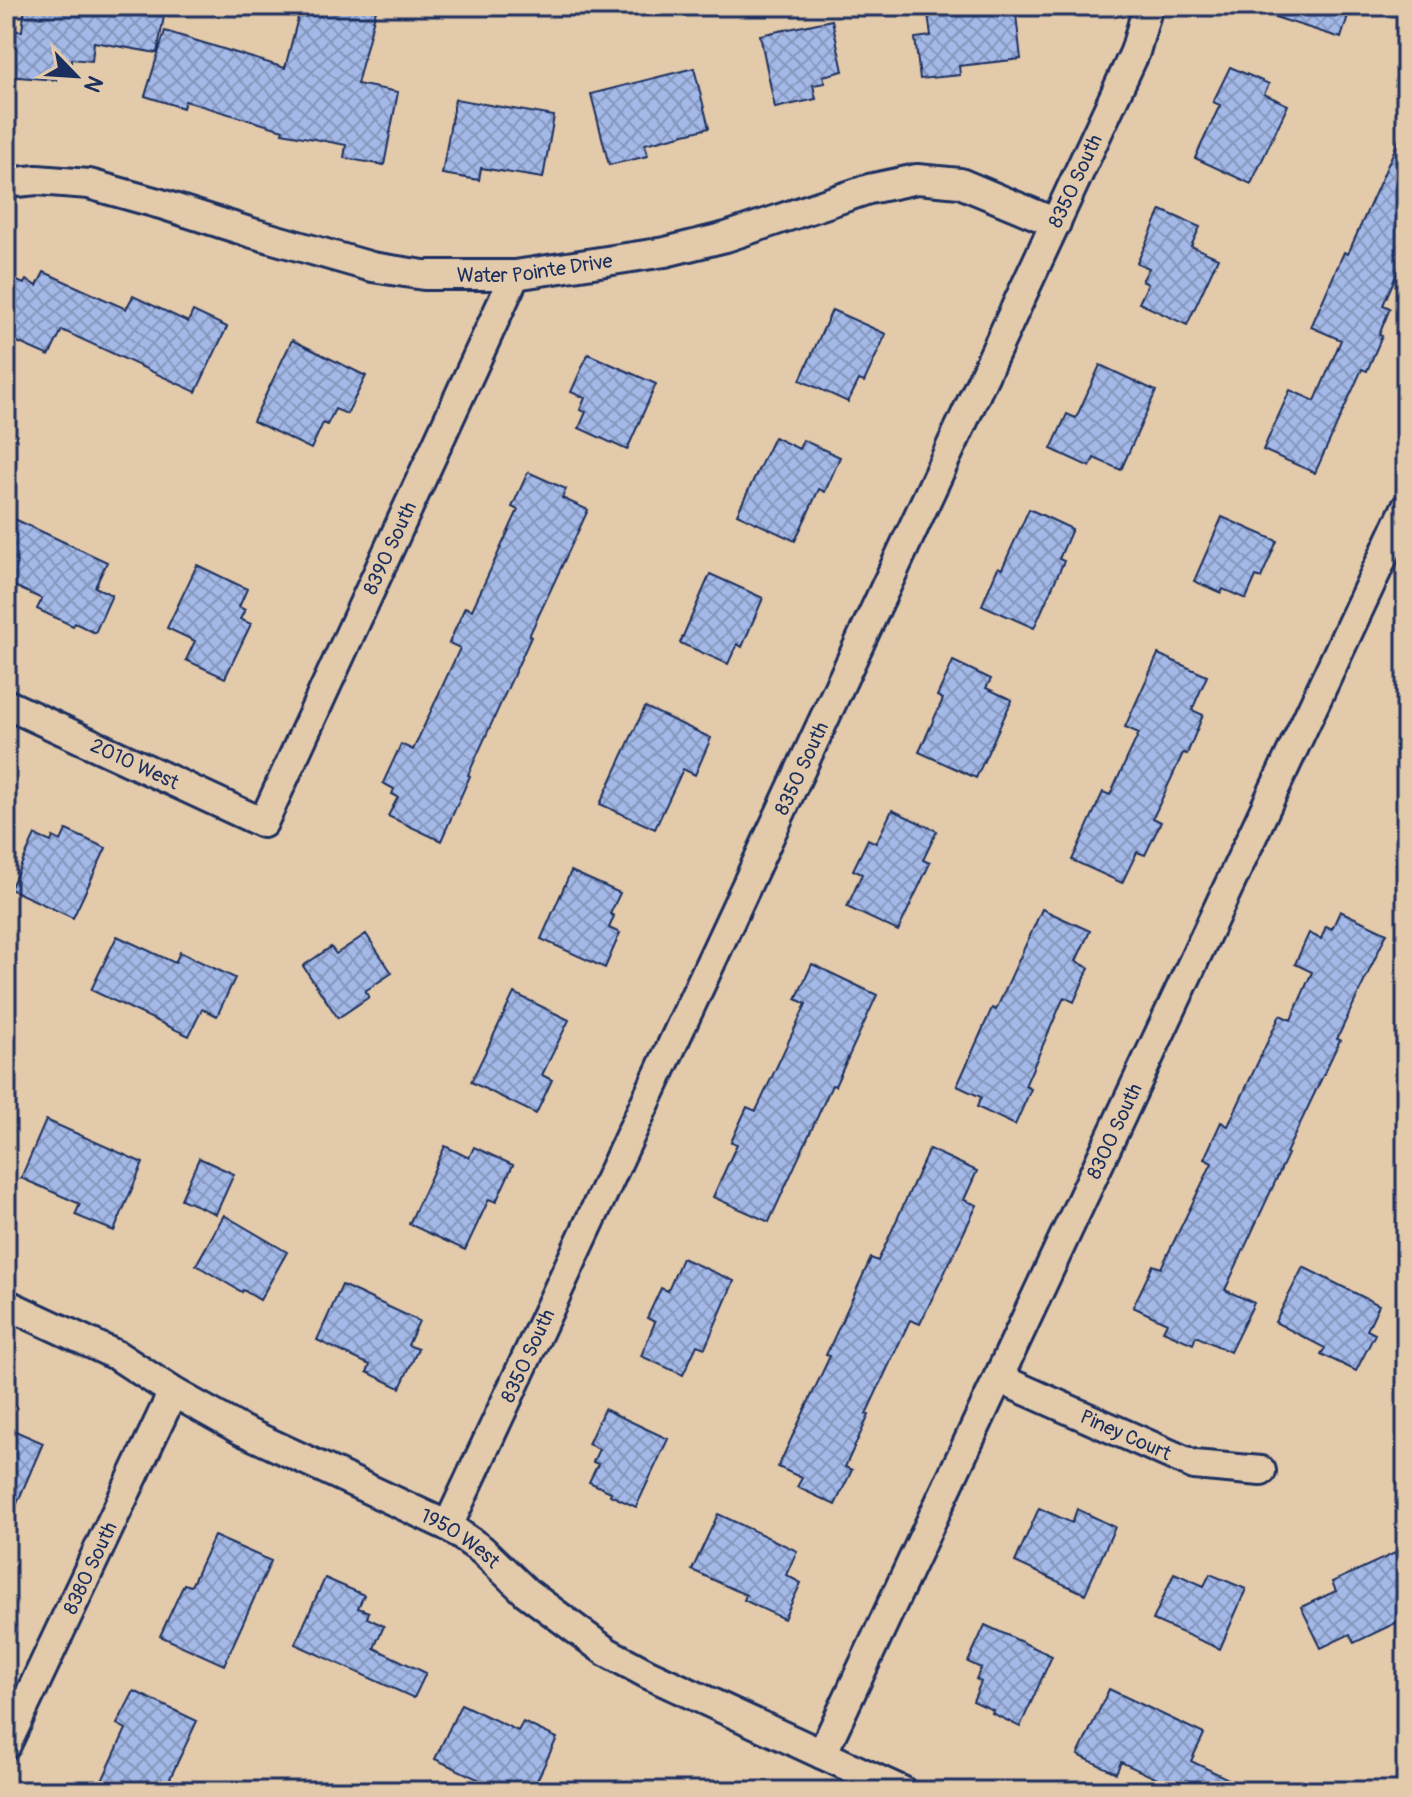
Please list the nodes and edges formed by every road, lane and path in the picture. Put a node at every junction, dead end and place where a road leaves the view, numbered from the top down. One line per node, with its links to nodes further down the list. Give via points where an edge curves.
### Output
1 (1148, 6): 3 (street, 8350 South, via 1135,52)
2 (6, 183): 4 (street, Water Pointe Drive, via 89,184 372,267 424,275)
3 (1056, 223): 4 (street, Water Pointe Drive, via 960,183 917,179 665,252); 12 (street, 8350 South)
4 (515, 275): 7 (street, 8390 South)
5 (1406, 508): 9 (street, 8300 South)
6 (6, 704): 7 (street, 2010 West)
7 (263, 823)
8 (6, 1304): 10 (street, 1950 West, via 118,1356)
9 (998, 1378): 11 (street, Piney Court, via 1194,1465); 14 (street, 8300 South)
10 (173, 1392): 12 (street, 1950 West, via 241,1430); 13 (street, 8380 South)
11 (1261, 1471)
12 (448, 1526): 14 (street, 1950 West, via 607,1652)
13 (6, 1745)
14 (822, 1754): 15 (street, 1950 West)
15 (902, 1791)

